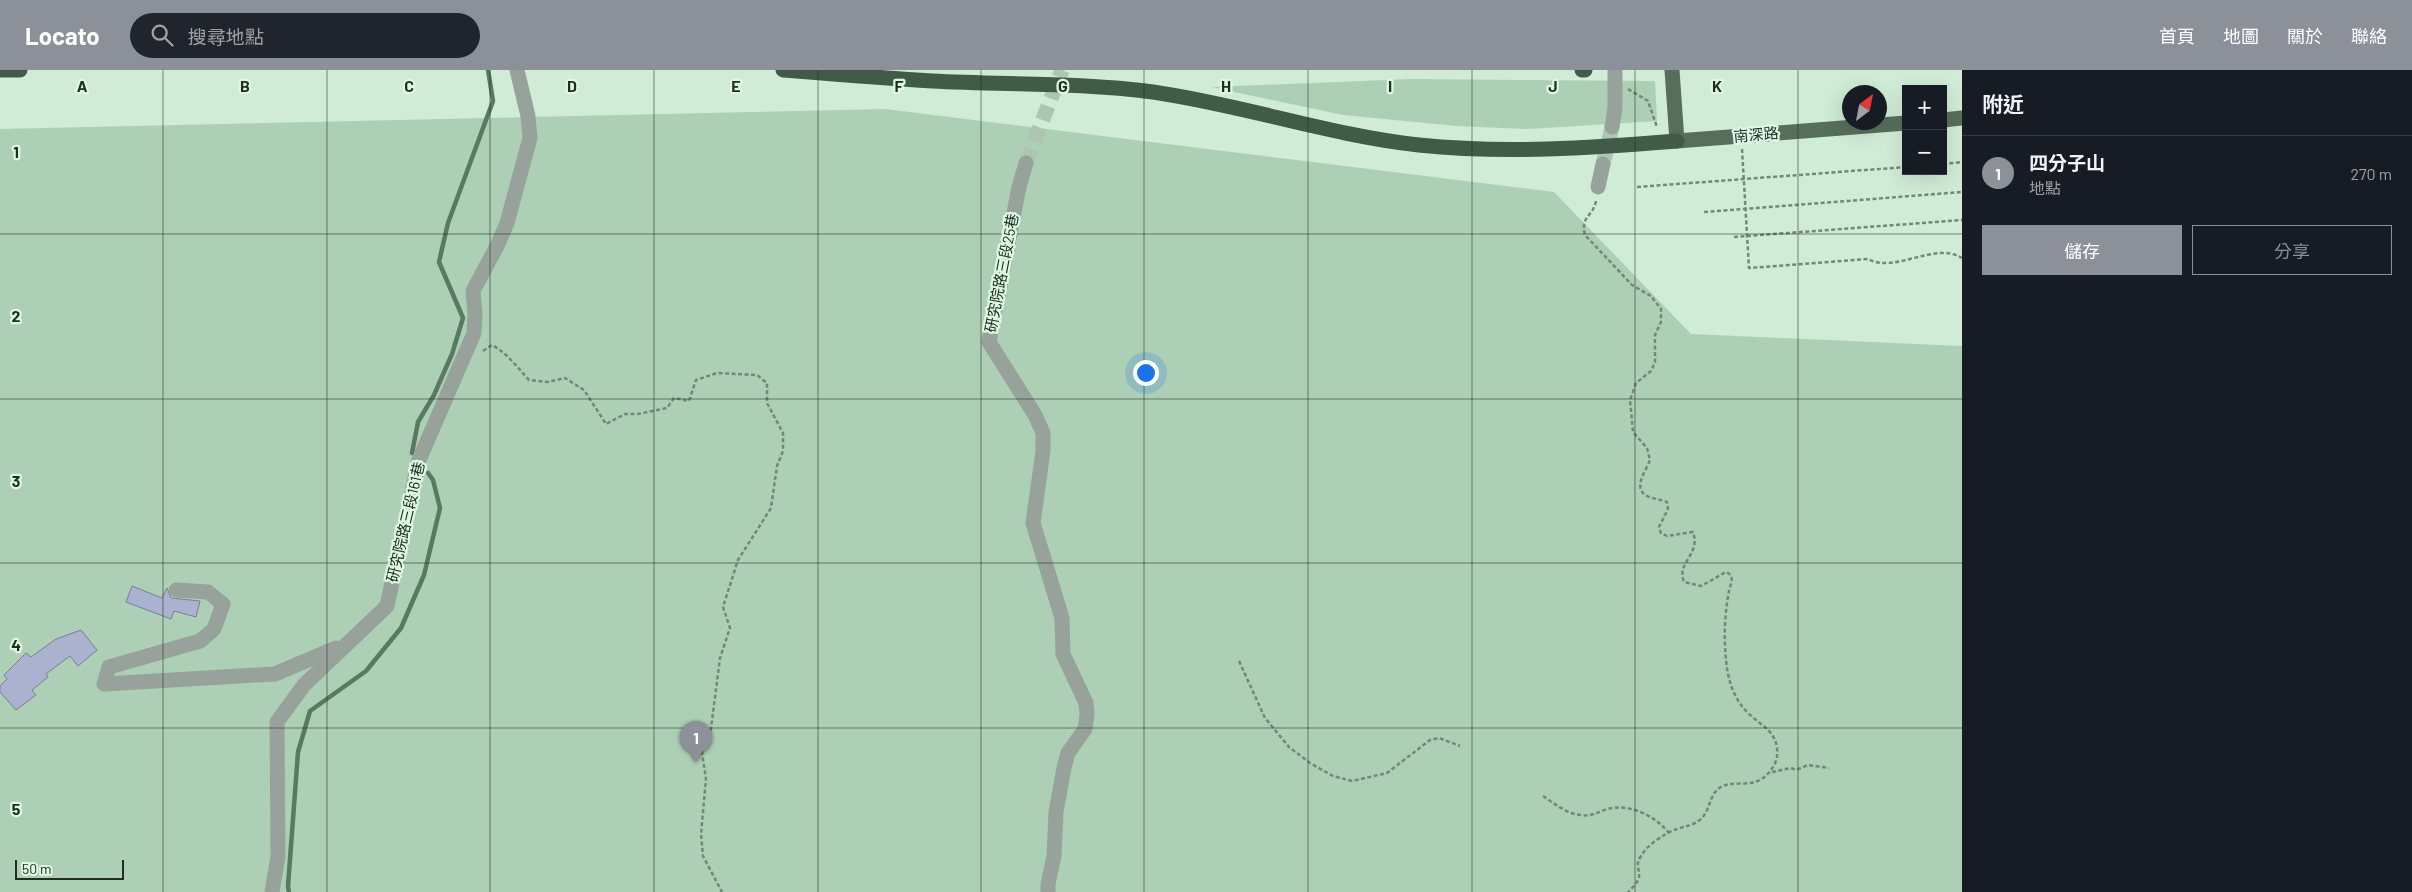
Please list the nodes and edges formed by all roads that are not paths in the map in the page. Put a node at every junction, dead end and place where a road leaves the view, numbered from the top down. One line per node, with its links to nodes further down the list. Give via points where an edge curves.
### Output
1 (0, 70): 2 (highway)
2 (20, 70)
3 (516, 70): 16 (lane, 研究院路三段161巷, via 528,116 530,138 527,155 501,237 473,291 474,333 419,460 387,606)
4 (783, 70): 11 (highway, via 933,81 1067,83 1154,92 1360,136 1420,145 1501,150)
5 (1672, 70): 11 (main road)
6 (1616, 78): 10 (lane)
7 (1962, 118): 8 (main road)
8 (1947, 120)
9 (1902, 123): 11 (main road, 南深路)
10 (1612, 127)
11 (1677, 141)
12 (1026, 163): 18 (lane, 研究院路三段25巷, via 989,342 1043,433 1033,523 1062,618 1063,654 1086,703 1088,715 1084,728 1068,753 1064,768)
13 (1604, 164): 14 (lane)
14 (1598, 187)
15 (176, 590): 16 (lane, via 208,592 222,604 214,629 200,641 109,667 104,684 275,674)
16 (347, 644): 17 (lane, 研究院路三段161巷, via 304,685 278,722 278,856)
17 (272, 892)
18 (1048, 892)

